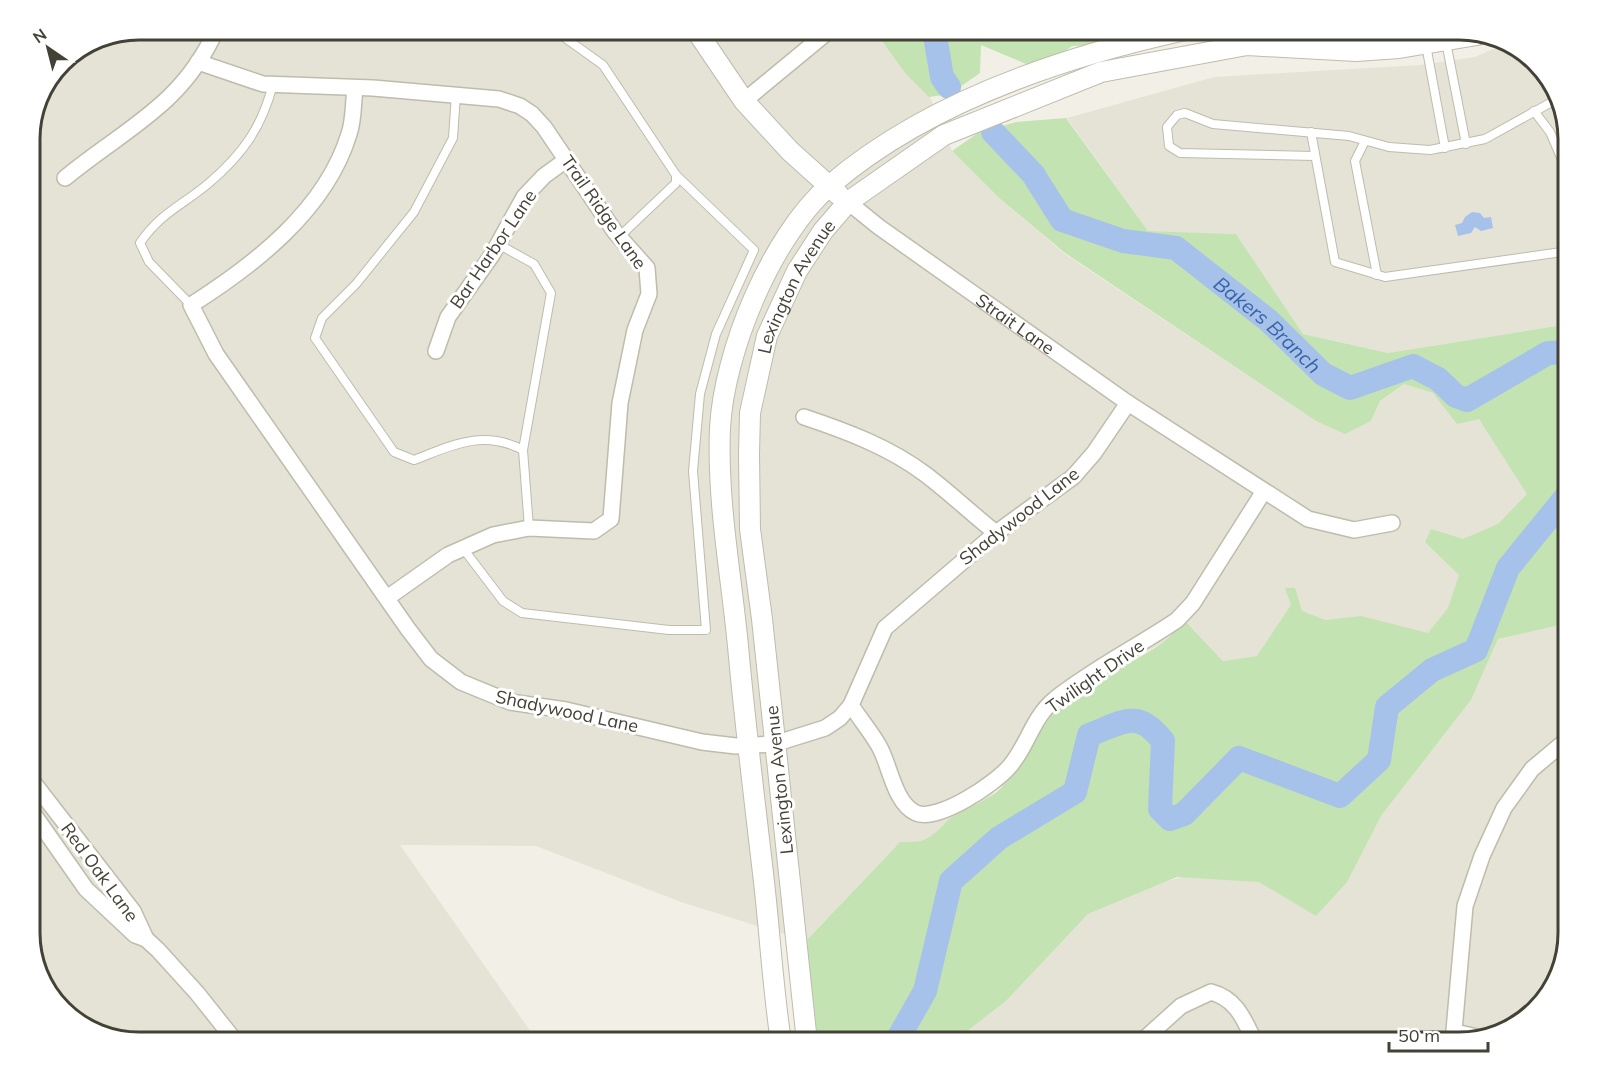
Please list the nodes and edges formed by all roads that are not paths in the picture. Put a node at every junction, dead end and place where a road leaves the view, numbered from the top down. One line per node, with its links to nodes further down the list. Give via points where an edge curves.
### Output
1 (210, 40): 10 (street)
2 (568, 40): 24 (lane, via 603,65)
3 (703, 40): 14 (street, Strait Lane)
4 (818, 40): 14 (street)
5 (1160, 40): 9 (street, Lexington Avenue)
6 (1418, 40): 9 (street, Lexington Avenue, via 1356,51 1247,45)
7 (1435, 40): 20 (lane)
8 (1436, 40): 19 (lane)
9 (1142, 47): 26 (street, Lexington Avenue, via 1099,51 995,88 912,127); 27 (street, Lexington Avenue, via 1101,72 944,135)
10 (198, 62): 11 (street, Trail Ridge Lane); 25 (street, via 190,76 148,118)
11 (273, 84): 12 (street, Trail Ridge Lane); 32 (lane, via 265,114 242,151 208,183 152,224 140,243 149,261)
12 (355, 89): 13 (street, Trail Ridge Lane); 32 (street, via 350,133 335,168 309,205 259,256)
13 (456, 94): 23 (street, Trail Ridge Lane, via 499,99 519,106 544,127); 36 (lane, via 453,138 414,213 356,284 322,318 315,338 394,452 414,460 462,441 504,440)
14 (744, 101): 26 (street, Strait Lane)
15 (1551, 102): 16 (lane)
16 (1534, 111): 19 (lane, via 1498,133); 21 (lane)
17 (1311, 132): 18 (lane); 22 (lane); 22 (lane, via 1213,124 1185,113 1177,115 1167,127 1166,137 1169,146 1180,153)
18 (1365, 141): 20 (lane, via 1389,147); 31 (lane, via 1355,161)
19 (1466, 144): 20 (lane)
20 (1444, 148)
21 (1558, 151)
22 (1315, 156): 31 (lane, via 1335,262)
23 (566, 160): 28 (street, Trail Ridge Lane); 29 (street, Bar Harbor Lane, via 524,197)
24 (676, 175): 28 (lane, via 676,183); 41 (lane, via 754,250 717,334 700,394 693,471 706,630 669,630 522,613 503,601)
25 (65, 178)
26 (828, 187): 27 (street, Strait Lane); 45 (street, Lexington Avenue, via 785,239 752,302 732,359 720,426 721,512)
27 (848, 202): 34 (street, Strait Lane); 44 (street, Lexington Avenue, via 797,271 767,336 750,413 750,529)
28 (619, 237): 39 (street, Trail Ridge Lane, via 647,268 649,294 635,330 620,403 611,519 594,531)
29 (498, 244): 33 (street, Bar Harbor Lane, via 448,316); 36 (lane, via 534,264 551,293)
30 (1558, 253): 31 (lane)
31 (1377, 275)
32 (190, 305): 42 (street, Shadywood Lane, via 216,354)
33 (436, 351)
34 (1128, 403): 37 (street, Strait Lane); 40 (street, Shadywood Lane, via 1073,477)
35 (804, 417): 40 (street, via 842,429 886,450 924,473)
36 (523, 450): 39 (lane)
37 (1264, 491): 38 (street, Strait Lane, via 1308,519 1354,530); 43 (street, Twilight Drive, via 1193,603 1177,620 1055,699 1031,727 1011,766 945,812 928,816 914,812 895,785 879,747)
38 (1392, 524)
39 (529, 528): 41 (street, Trail Ridge Lane, via 493,535)
40 (996, 533): 43 (street, Shadywood Lane, via 885,628)
41 (462, 548): 42 (street, Trail Ridge Lane)
42 (387, 598): 45 (street, Shadywood Lane, via 431,659 477,690 510,702 566,710 702,742)
43 (850, 705): 44 (street, Shadywood Lane, via 825,728)
44 (774, 744): 45 (street, Shadywood Lane); 52 (street, Lexington Avenue)
45 (746, 746): 51 (street, Lexington Avenue)
46 (1558, 747): 55 (street, via 1532,769 1504,808 1482,856 1465,906)
47 (41, 792): 49 (street, Red Oak Lane, via 133,911)
48 (41, 825): 49 (street, Red Oak Lane, via 86,890 135,935)
49 (146, 939): 50 (street, Red Oak Lane)
50 (227, 1031)
51 (780, 1031)
52 (806, 1031)
53 (1153, 1031): 54 (street, via 1181,1006 1211,993 1231,1002)
54 (1250, 1031)
55 (1455, 1031)

